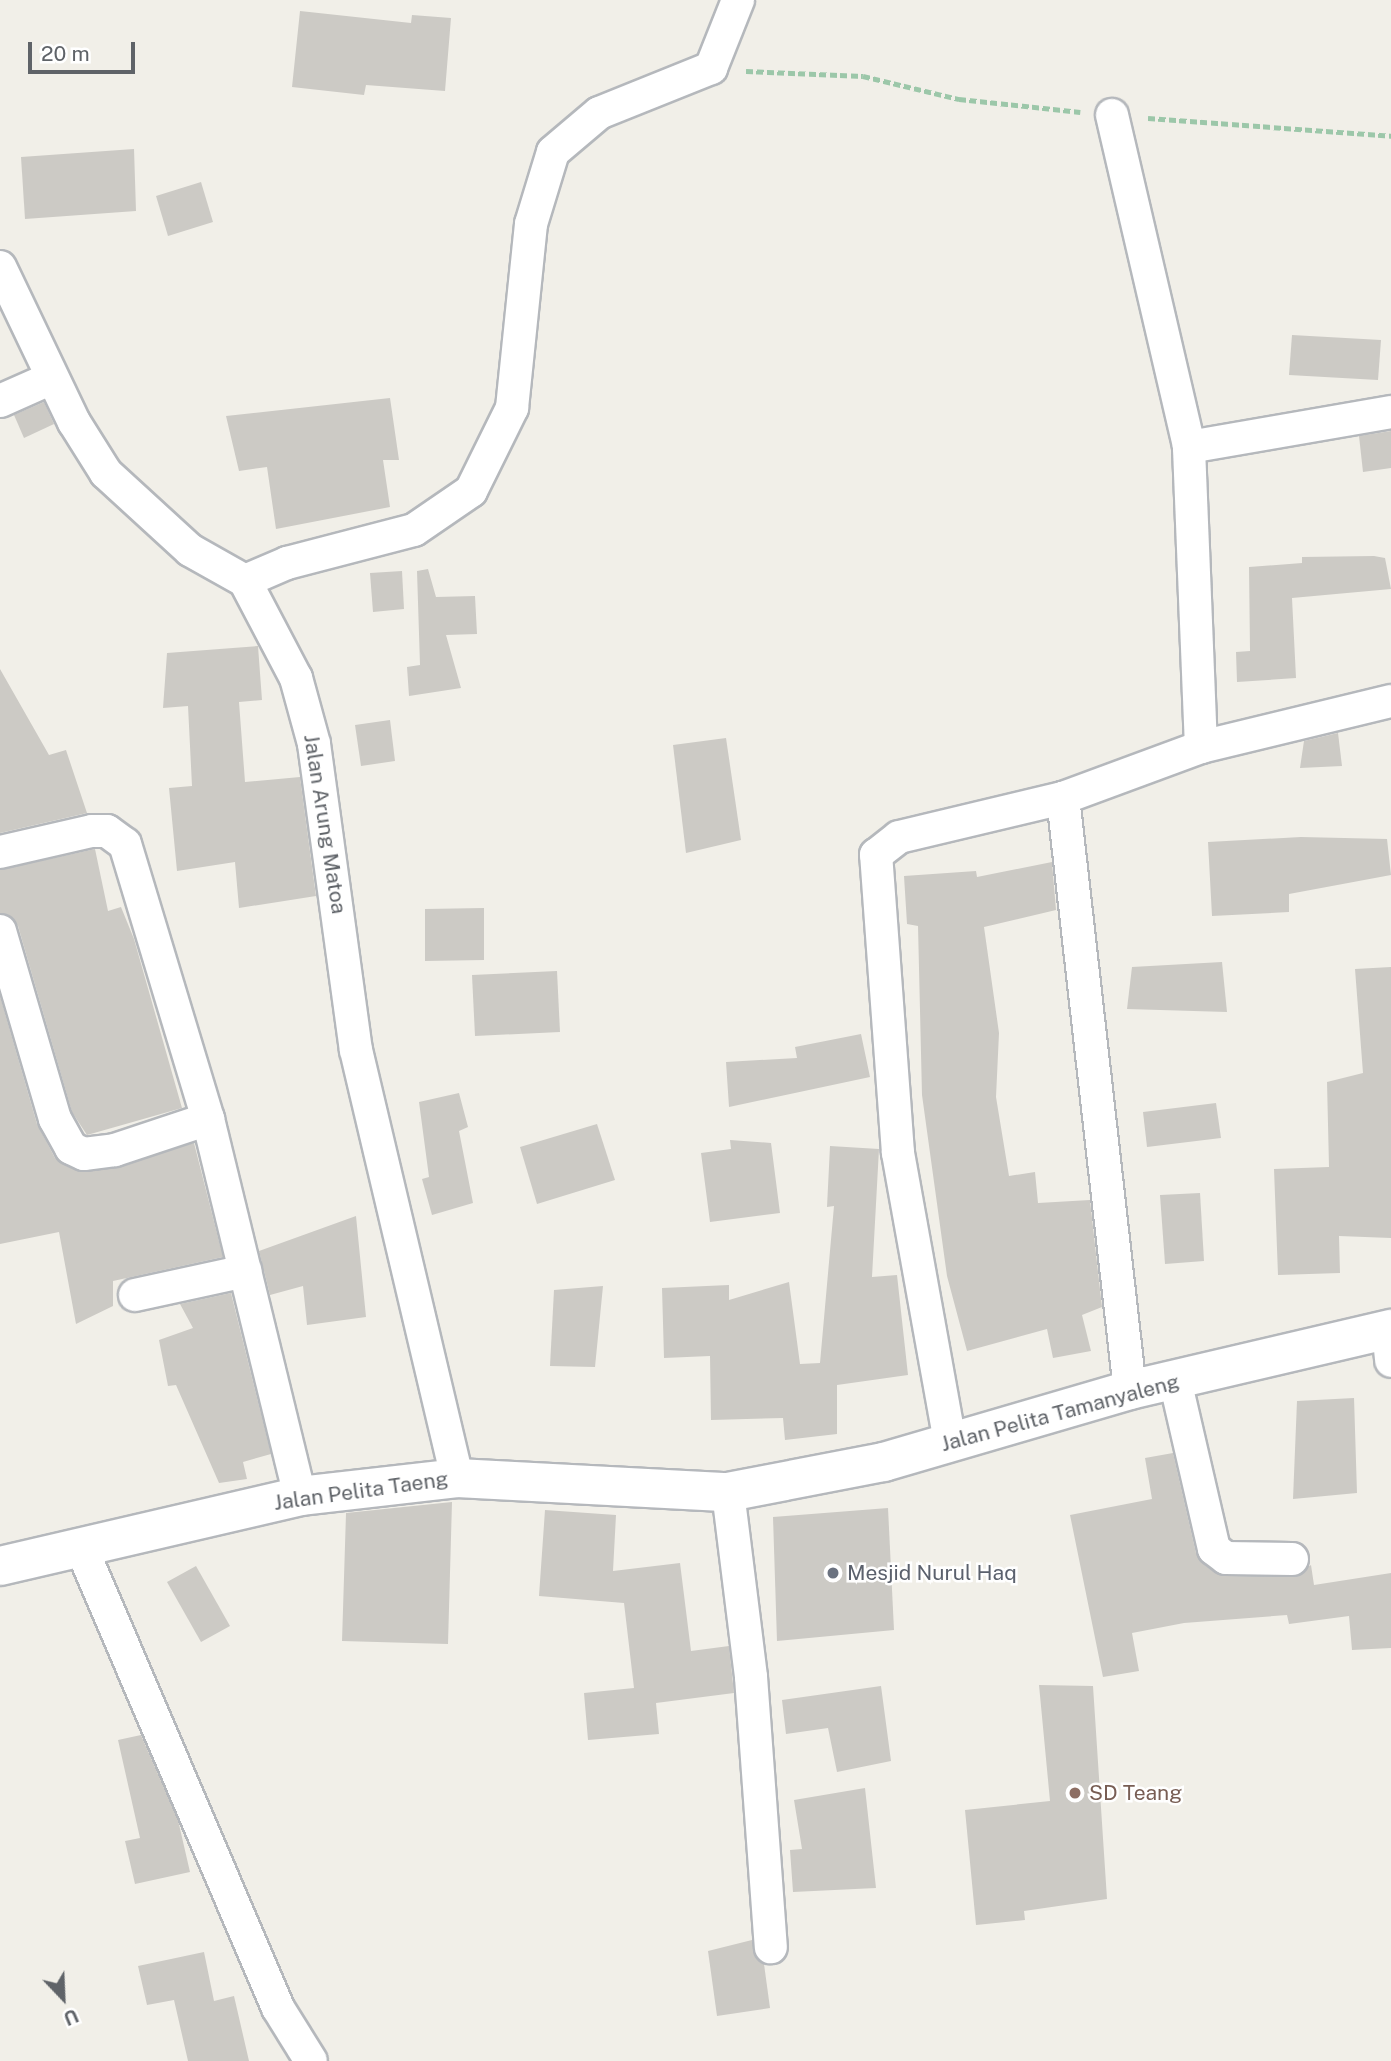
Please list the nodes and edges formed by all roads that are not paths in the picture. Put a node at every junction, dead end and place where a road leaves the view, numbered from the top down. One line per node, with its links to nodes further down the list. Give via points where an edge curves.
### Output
1 (738, 0): 8 (street, via 711,68 599,113 554,152 531,224 512,408 471,491 414,530 287,563)
2 (1112, 115): 7 (street)
3 (0, 267): 4 (street)
4 (52, 378): 5 (street); 8 (street, via 106,473 190,550)
5 (0, 401)
6 (1391, 412): 7 (street)
7 (1189, 447): 10 (street)
8 (245, 581): 21 (street, Jalan Arung Matoa, via 296,678 314,744 356,1050)
9 (1391, 701): 10 (street)
10 (1201, 747): 11 (street)
11 (1063, 798): 19 (street); 20 (street, via 899,838 876,856 898,1153)
12 (0, 852): 14 (street, via 92,831 107,831 125,844)
13 (0, 931): 14 (street, via 55,1119 71,1148 84,1154 114,1150)
14 (208, 1119): 15 (street)
15 (245, 1271): 16 (street); 23 (street)
16 (135, 1295)
17 (1390, 1340): 18 (street, Jalan Pelita Tamanyaleng)
18 (1175, 1380): 19 (street, Jalan Pelita Tamanyaleng); 25 (street, via 1214,1549 1226,1558)
19 (1130, 1390): 20 (street, Jalan Pelita Tamanyaleng)
20 (950, 1443): 22 (street, Jalan Pelita Tamanyaleng)
21 (457, 1478): 22 (street, Jalan Pelita Taeng); 23 (street, Jalan Pelita Taeng)
22 (728, 1492): 27 (street, via 753,1702)
23 (300, 1496): 24 (street, Jalan Pelita Taeng)
24 (81, 1547): 26 (street, Jalan Pelita Taeng); 28 (street, via 278,2008)
25 (1292, 1559)
26 (0, 1566)
27 (771, 1947)
28 (311, 2061)

